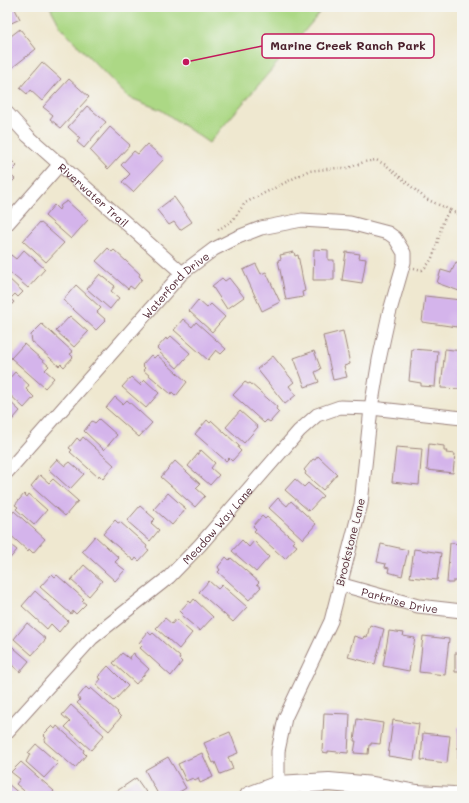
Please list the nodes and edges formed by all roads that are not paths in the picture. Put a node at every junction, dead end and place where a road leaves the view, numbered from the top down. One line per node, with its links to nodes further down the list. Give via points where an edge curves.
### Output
1 (7, 113): 2 (street, Riverwater Trail, via 28,136)
2 (61, 163): 3 (street); 5 (street, Riverwater Trail)
3 (7, 224)
4 (400, 245): 5 (street, Waterford Drive, via 388,233 370,227 302,220 261,228 238,237 214,249); 6 (street, Brookstone Lane, via 404,253 404,265 389,314)
5 (182, 272): 8 (street, Waterford Drive)
6 (371, 408): 7 (street, Meadow Way Lane); 9 (street, Brookstone Lane, via 361,504); 11 (street, Meadow Way Lane, via 340,407 318,415 299,431 174,572 92,638)
7 (462, 418)
8 (7, 472)
9 (339, 584): 10 (street, Parkrise Drive, via 418,606); 12 (street, Brookstone Lane, via 331,620 285,718 278,751)
10 (462, 611)
11 (7, 732)
12 (278, 785): 13 (street); 14 (street, via 329,782 417,794)
13 (249, 796)
14 (453, 796)

